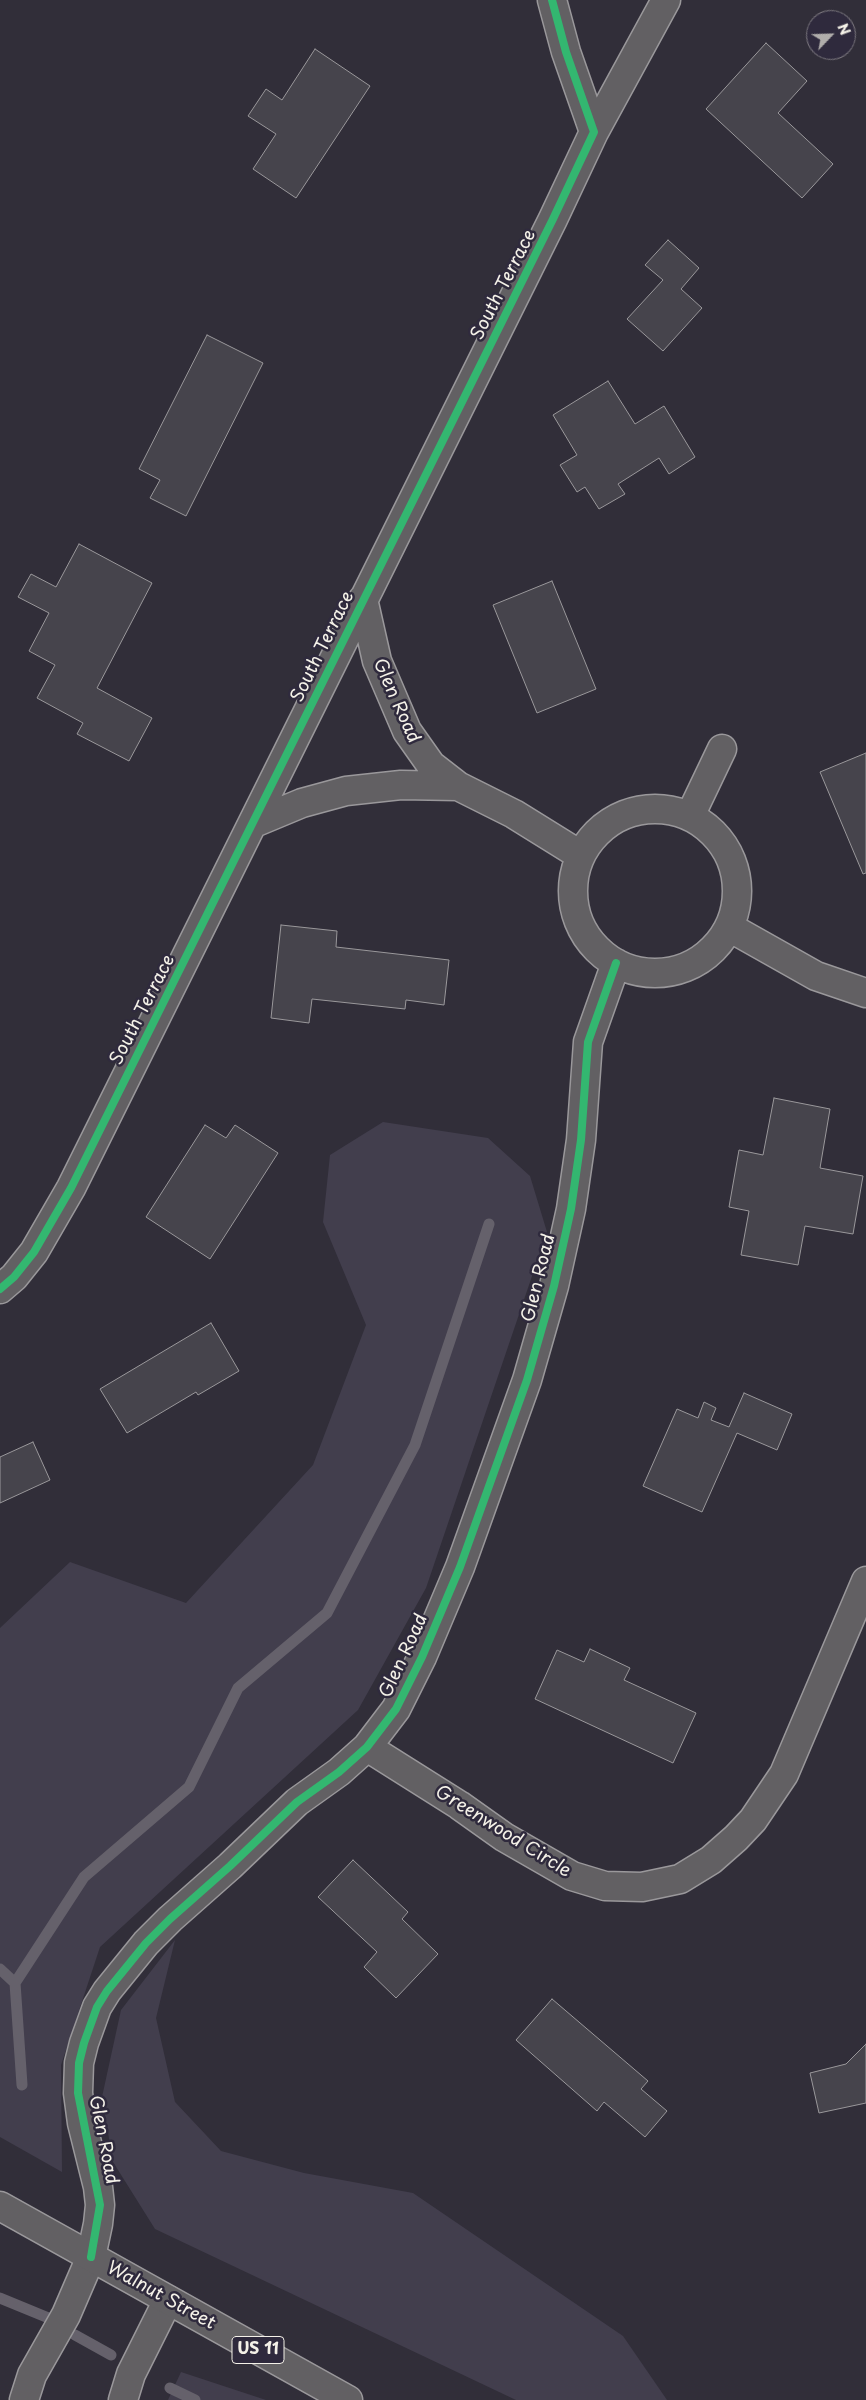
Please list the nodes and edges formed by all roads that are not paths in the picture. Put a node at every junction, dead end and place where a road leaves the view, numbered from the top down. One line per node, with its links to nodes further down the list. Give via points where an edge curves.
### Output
1 (552, 0): 3 (street)
2 (666, 0): 3 (street, South Terrace)
3 (594, 132): 4 (street, South Terrace)
4 (363, 599): 6 (street, Glen Road, via 376,661 407,731 431,765); 8 (street, South Terrace)
5 (722, 749): 7 (street)
6 (458, 786): 8 (street, Glen Road, via 401,785 346,791 302,803); 9 (street, Glen Road, via 514,814)
7 (690, 816): 9 (street, via 668,809 650,808 626,813 602,827 587,842); 10 (street, via 714,833 727,850 736,877 737,892)
8 (254, 823): 13 (street, South Terrace, via 71,1188 34,1252)
9 (580, 855): 11 (street, via 573,876 573,905 583,932 602,954)
10 (729, 927): 11 (street, via 718,944 696,962 670,972 634,971); 12 (street, via 816,976)
11 (616, 964): 15 (street, Glen Road, via 588,1042 581,1140 571,1209 554,1286 527,1380 460,1567 422,1657 396,1709)
12 (866, 994)
13 (0, 1288)
14 (866, 1582): 15 (street, Greenwood Circle, via 784,1774 753,1820 736,1838 711,1860 680,1879 642,1887 605,1886 572,1876 504,1837)
15 (367, 1747): 17 (street, Glen Road, via 297,1802 170,1919 146,1943 97,2007 79,2063 78,2093 100,2205)
16 (0, 2206): 17 (street, Walnut Street / US 11)
17 (91, 2257): 18 (street, Walnut Street / US 11); 19 (street, Glen Road, via 66,2315 32,2375)
18 (168, 2300): 20 (street, via 135,2364); 21 (street, Walnut Street / US 11)
19 (24, 2400)
20 (123, 2400)
21 (348, 2400)

